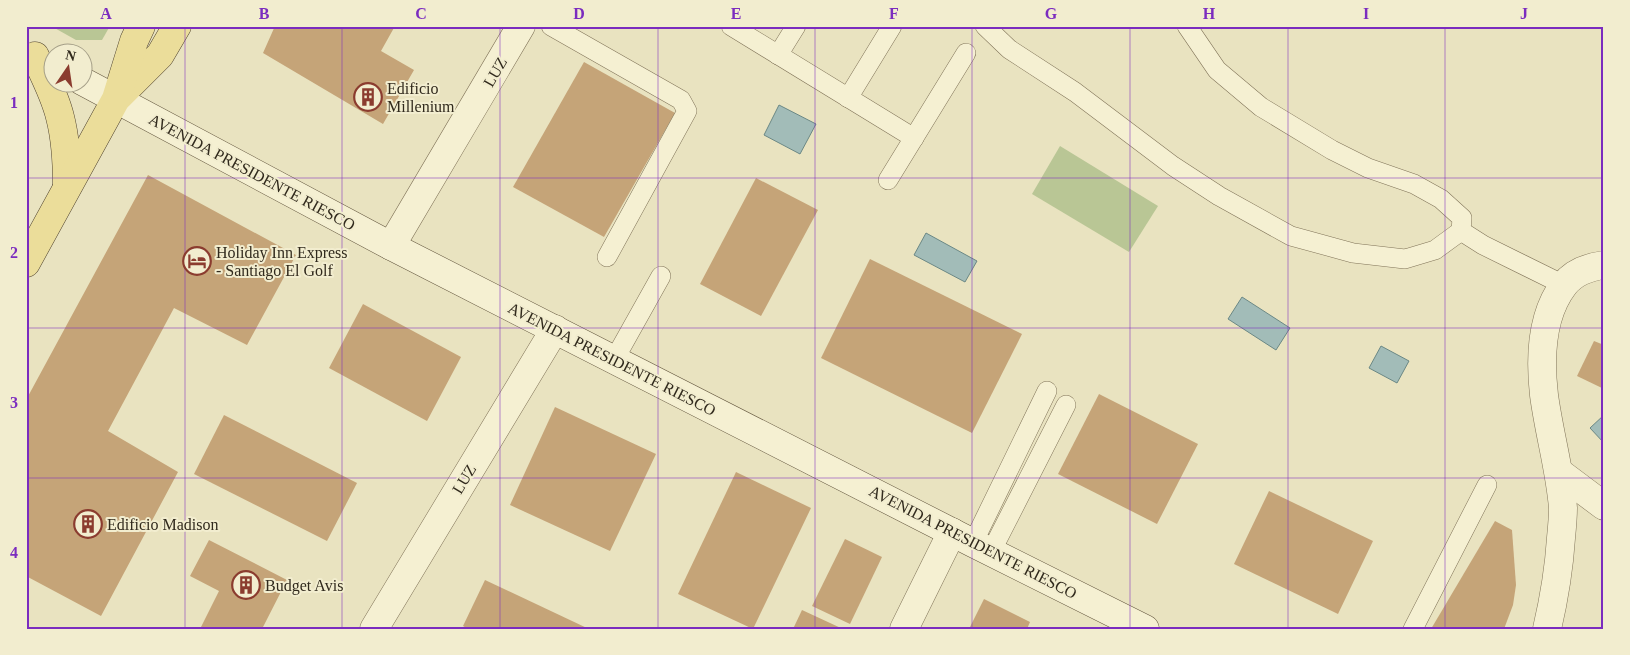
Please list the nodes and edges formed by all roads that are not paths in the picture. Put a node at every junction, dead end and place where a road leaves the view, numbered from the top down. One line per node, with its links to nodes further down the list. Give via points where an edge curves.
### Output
1 (141, 26): 15 (main road)
2 (177, 26): 15 (main road, via 160,55)
3 (521, 26): 20 (street, LUZ)
4 (551, 26): 21 (lane, via 681,100 686,111)
5 (731, 26): 11 (lane)
6 (796, 26): 11 (lane)
7 (892, 26): 14 (lane)
8 (985, 26): 19 (lane, via 1009,49 1075,92 1173,166 1290,236 1353,253 1404,259 1435,250)
9 (1187, 26): 19 (lane, via 1217,70 1261,107 1332,150 1442,199 1462,218)
10 (966, 53): 16 (lane)
11 (778, 55): 14 (lane)
12 (38, 58): 18 (main road, via 60,116)
13 (92, 86): 15 (street, AVENIDA PRESIDENTE RIESCO)
14 (848, 98): 16 (lane)
15 (116, 99): 18 (main road); 20 (street, AVENIDA PRESIDENTE RIESCO)
16 (914, 138): 17 (lane)
17 (888, 180)
18 (67, 188): 22 (main road)
19 (1461, 231): 25 (lane)
20 (391, 246): 26 (street, AVENIDA PRESIDENTE RIESCO)
21 (607, 257)
22 (26, 263)
23 (1604, 265): 25 (street, via 1581,272)
24 (661, 276): 27 (lane)
25 (1564, 285): 30 (street, via 1552,307 1542,362 1544,396)
26 (554, 329): 27 (street, AVENIDA PRESIDENTE RIESCO); 34 (street, LUZ)
27 (614, 360): 33 (street, AVENIDA PRESIDENTE RIESCO)
28 (1047, 391): 33 (lane)
29 (1066, 405): 33 (lane)
30 (1560, 473): 32 (street); 38 (street, via 1563,510 1560,555)
31 (1487, 485): 37 (lane)
32 (1604, 506)
33 (972, 542): 35 (street); 36 (street, AVENIDA PRESIDENTE RIESCO)
34 (374, 629)
35 (904, 629)
36 (1145, 629)
37 (1413, 629)
38 (1547, 629)

